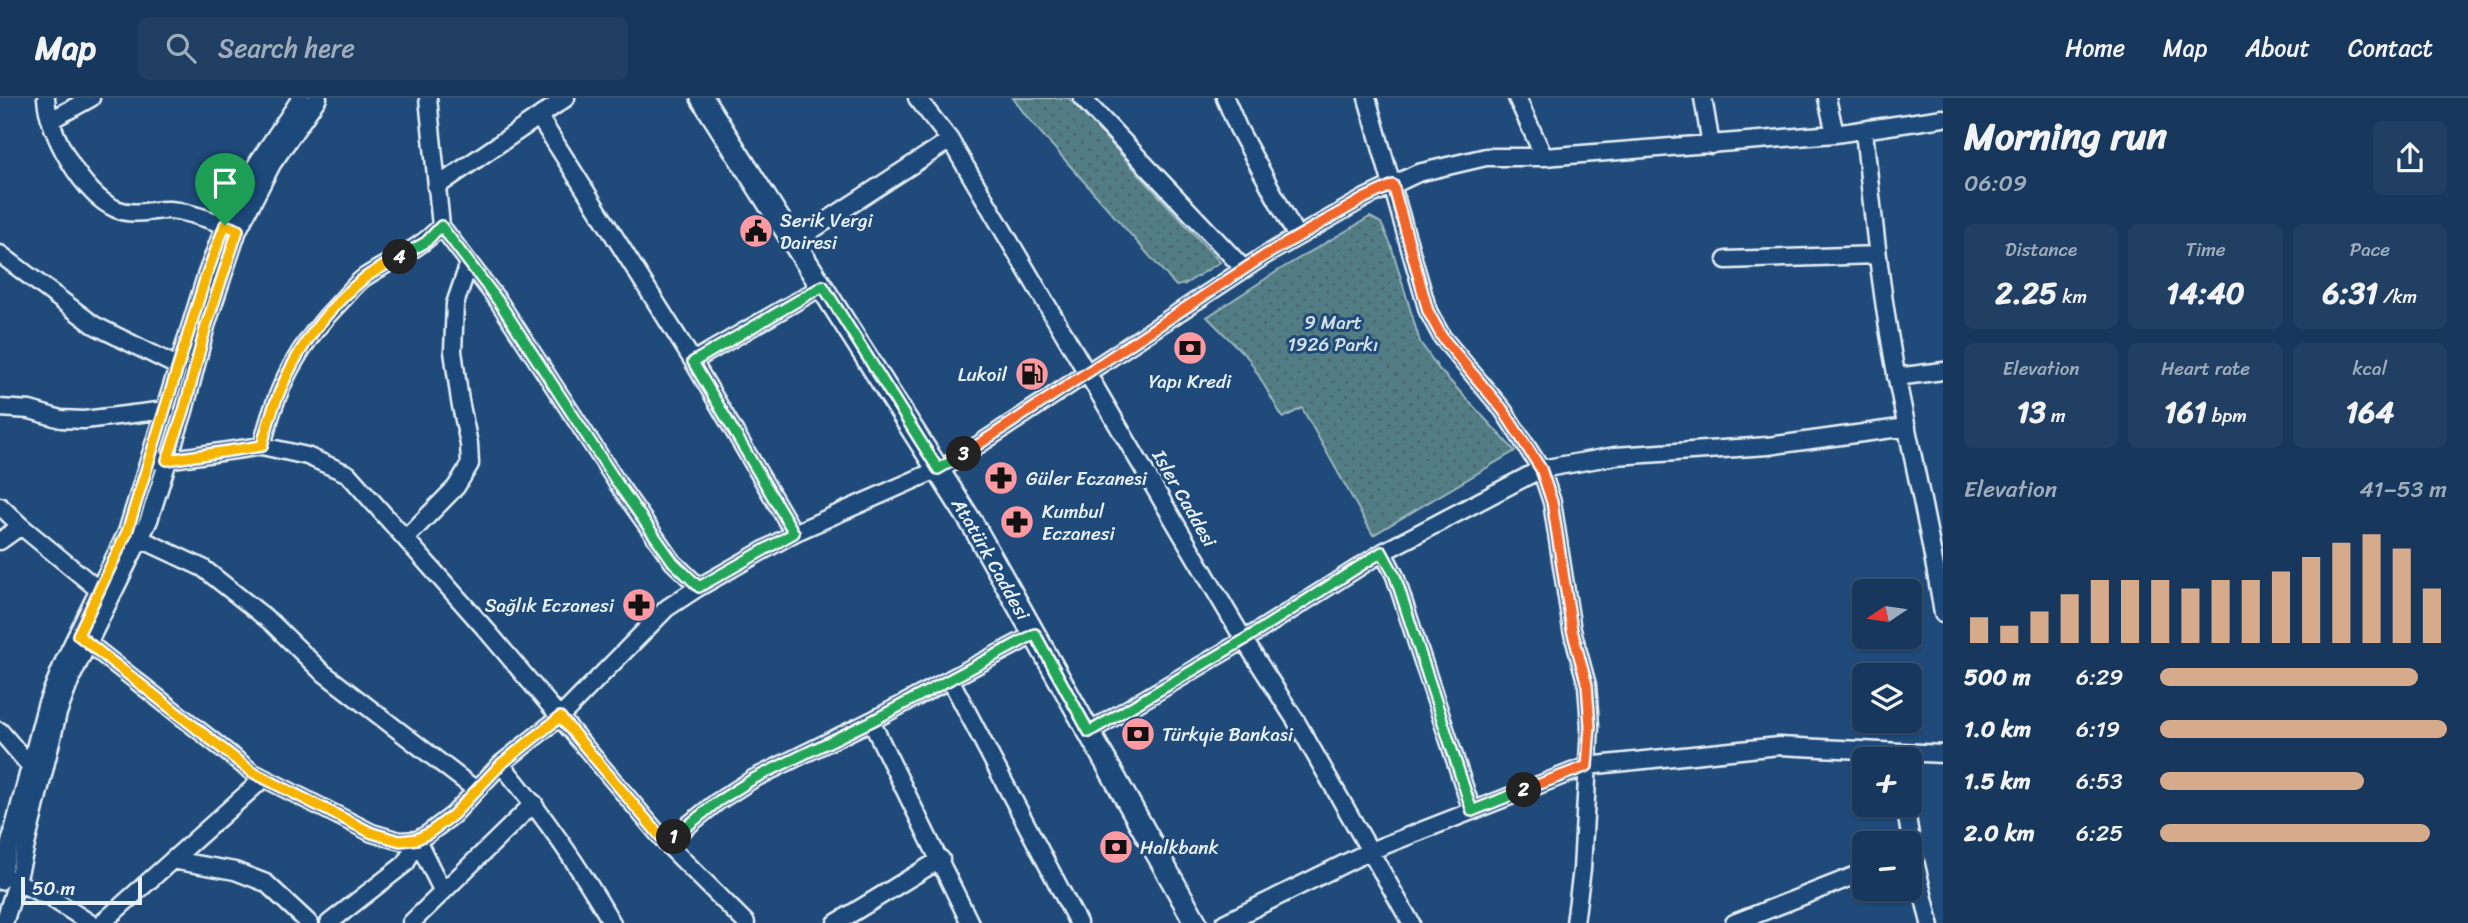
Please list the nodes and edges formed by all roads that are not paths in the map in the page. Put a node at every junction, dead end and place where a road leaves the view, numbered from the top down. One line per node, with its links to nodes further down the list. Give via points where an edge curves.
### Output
1 (46, 98): 17 (street)
2 (91, 98): 17 (street)
3 (301, 98): 26 (street, via 258,162)
4 (318, 98): 26 (street)
5 (428, 98): 24 (street)
6 (566, 98): 15 (street)
7 (702, 98): 28 (main road, Atatürk Caddesi)
8 (917, 98): 20 (street, Isler Caddesi)
9 (1082, 98): 33 (street)
10 (1225, 98): 27 (street)
11 (1367, 98): 23 (street)
12 (1517, 98): 22 (street)
13 (1703, 98): 21 (street)
14 (1829, 99): 19 (street)
15 (539, 117): 24 (street); 35 (street)
16 (1943, 118): 18 (street)
17 (51, 120): 26 (street, via 57,141 88,188 116,209 135,213 172,210)
18 (1864, 131): 19 (street); 30 (street)
19 (1835, 134): 21 (street)
20 (950, 140): 28 (street); 38 (street, Isler Caddesi)
21 (1711, 145): 22 (street)
22 (1544, 157): 23 (street, via 1486,158 1418,173)
23 (1393, 185): 27 (street); 47 (street, via 1428,311 1442,337 1503,410)
24 (436, 187): 25 (street)
25 (441, 226): 32 (street); 43 (street, via 426,242 363,279 323,320 288,369)
26 (232, 228): 36 (street, via 206,276); 44 (street)
27 (1297, 237): 33 (street)
28 (793, 243): 34 (main road, Atatürk Caddesi)
29 (0, 254): 36 (street, via 94,325)
30 (1877, 255): 31 (street); 39 (street)
31 (1726, 260)
32 (469, 263): 51 (street, via 455,304 453,351 470,464 456,487); 56 (street, via 673,562)
33 (1244, 269): 38 (street)
34 (823, 286): 35 (street); 46 (main road, Atatürk Caddesi)
35 (693, 362): 50 (street)
36 (179, 367): 41 (street)
37 (1943, 371): 39 (street)
38 (1088, 372): 46 (street); 61 (street, Isler Caddesi)
39 (1896, 377): 42 (street)
40 (0, 408): 41 (street, via 84,420)
41 (166, 410): 45 (street)
42 (1907, 427): 47 (street, via 1768,446 1615,456); 55 (street)
43 (262, 446): 44 (street); 51 (street, via 307,456 348,474)
44 (167, 460): 45 (street); 52 (street)
45 (150, 462): 57 (street)
46 (938, 469): 50 (street); 59 (main road, Atatürk Caddesi)
47 (1541, 469): 54 (street); 72 (street, via 1552,502 1572,630 1587,685)
48 (0, 506): 49 (street)
49 (21, 526): 53 (street); 57 (street)
50 (794, 533): 56 (street)
51 (406, 538): 63 (street)
52 (141, 539): 57 (street); 74 (street, via 203,568 272,623 321,671)
53 (0, 541)
54 (1382, 552): 61 (street); 76 (street, via 1395,576)
55 (1940, 568): 58 (street)
56 (699, 587): 63 (street, via 667,608)
57 (106, 594): 60 (street)
58 (1943, 614)
59 (1035, 634): 62 (street); 66 (main road, Atatürk Caddesi)
60 (83, 639): 71 (street, via 55,680); 73 (street); 84 (street, via 58,713)
61 (1244, 640): 66 (street); 79 (street, Isler Caddesi)
62 (950, 679): 64 (street); 97 (street)
63 (560, 717): 70 (street); 78 (street)
64 (872, 721): 78 (street, via 753,779); 80 (street)
65 (0, 732): 71 (street)
66 (1089, 732): 98 (main road, Atatürk Caddesi)
67 (1852, 752): 72 (street, via 1779,746)
68 (1922, 754): 69 (street)
69 (1943, 754)
70 (501, 764): 74 (street); 75 (street)
71 (30, 766): 83 (street)
72 (1587, 766): 76 (street); 101 (street)
73 (263, 779): 77 (street, via 372,833 400,841); 81 (street)
74 (476, 790): 77 (street, via 453,815)
75 (534, 803): 85 (street); 93 (street)
76 (1472, 811): 79 (street)
77 (417, 839): 85 (street); 91 (street, via 406,863)
78 (666, 843): 94 (street)
79 (1370, 851): 99 (street); 100 (street, Isler Caddesi)
80 (941, 859): 95 (street); 96 (street)
81 (172, 860): 89 (street); 90 (street, via 235,871 266,883)
82 (1852, 877): 102 (street)
83 (1, 878): 84 (street)
84 (18, 882): 87 (street); 88 (street)
85 (443, 892): 92 (street)
86 (1922, 894): 103 (street)
87 (4, 923)
88 (90, 923)
89 (102, 923)
90 (310, 923)
91 (329, 923)
92 (411, 923)
93 (612, 923)
94 (746, 923)
95 (836, 923)
96 (970, 923)
97 (1078, 923)
98 (1196, 923)
99 (1224, 923)
100 (1411, 923)
101 (1575, 923)
102 (1734, 923)
103 (1930, 923)

